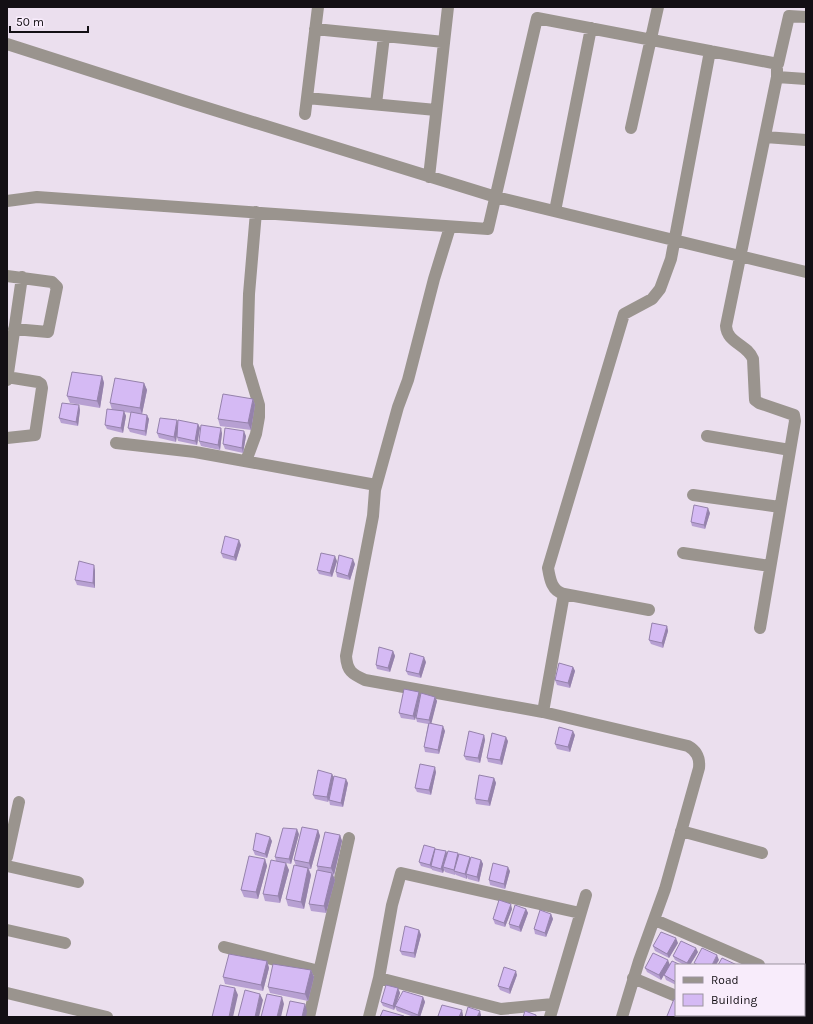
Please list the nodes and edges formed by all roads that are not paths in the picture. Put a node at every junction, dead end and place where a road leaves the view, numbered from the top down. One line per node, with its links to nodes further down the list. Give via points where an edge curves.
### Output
1 (318, 7): 7 (street)
2 (448, 7): 10 (street)
3 (658, 7): 9 (street)
4 (788, 12): 5 (street); 13 (street)
5 (806, 16)
6 (590, 28): 9 (street); 24 (street, via 537,18); 27 (street)
7 (315, 29): 8 (street); 16 (street)
8 (384, 36): 10 (street); 17 (street)
9 (651, 39): 12 (street); 20 (street)
10 (444, 42): 18 (street)
11 (7, 44): 23 (street)
12 (710, 51): 13 (street); 29 (street)
13 (778, 64): 14 (street)
14 (777, 77): 15 (street); 21 (street)
15 (806, 79)
16 (307, 98): 17 (street); 19 (street)
17 (376, 104): 18 (street)
18 (436, 110): 23 (street)
19 (305, 114)
20 (632, 128)
21 (765, 137): 22 (street); 30 (street)
22 (806, 140)
23 (429, 176): 24 (street)
24 (496, 197): 27 (street); 28 (street, via 488,229)
25 (7, 201): 26 (street, via 37,197)
26 (256, 212): 28 (street); 41 (street, via 249,294 247,365 259,405 259,418)
27 (554, 212): 29 (street)
28 (450, 227): 42 (street)
29 (676, 240): 30 (street); 47 (street, via 660,289 652,299 624,314 548,568 553,587)
30 (740, 256): 31 (street); 40 (street, via 726,333 751,354 755,400 794,415)
31 (806, 272)
32 (7, 276): 33 (street)
33 (22, 277): 34 (street); 34 (street, via 52,282 57,287 48,332)
34 (14, 329): 35 (street)
35 (7, 377): 36 (street); 38 (street, via 38,382 42,388 35,435)
36 (7, 380)
37 (707, 436): 40 (street)
38 (7, 438)
39 (116, 443): 41 (street)
40 (790, 450): 44 (street)
41 (246, 461): 42 (street)
42 (376, 486): 50 (street, via 373,516 346,656 347,666 352,674 365,680)
43 (693, 495): 44 (street)
44 (780, 507): 46 (street)
45 (683, 553): 46 (street)
46 (770, 566): 49 (street)
47 (564, 594): 48 (street); 50 (street)
48 (649, 610)
49 (760, 628)
50 (544, 712): 52 (street, via 693,748 700,760 699,768)
51 (19, 802): 55 (street)
52 (681, 832): 54 (street); 60 (street)
53 (349, 838): 65 (street)
54 (762, 853)
55 (7, 857)
56 (7, 866): 57 (street)
57 (78, 882)
58 (586, 895): 59 (street)
59 (580, 913): 66 (street, via 401,873 392,905); 70 (street)
60 (655, 920): 64 (street); 67 (street)
61 (7, 930): 62 (street)
62 (65, 943)
63 (224, 947): 65 (street)
64 (757, 964)
65 (319, 971): 72 (street)
66 (379, 978): 70 (street, via 501,1009); 73 (street)
67 (633, 978): 69 (street); 75 (street)
68 (7, 993): 71 (street)
69 (675, 996)
70 (553, 1004): 74 (street)
71 (107, 1017)
72 (309, 1017)
73 (369, 1017)
74 (550, 1017)
75 (622, 1017)

